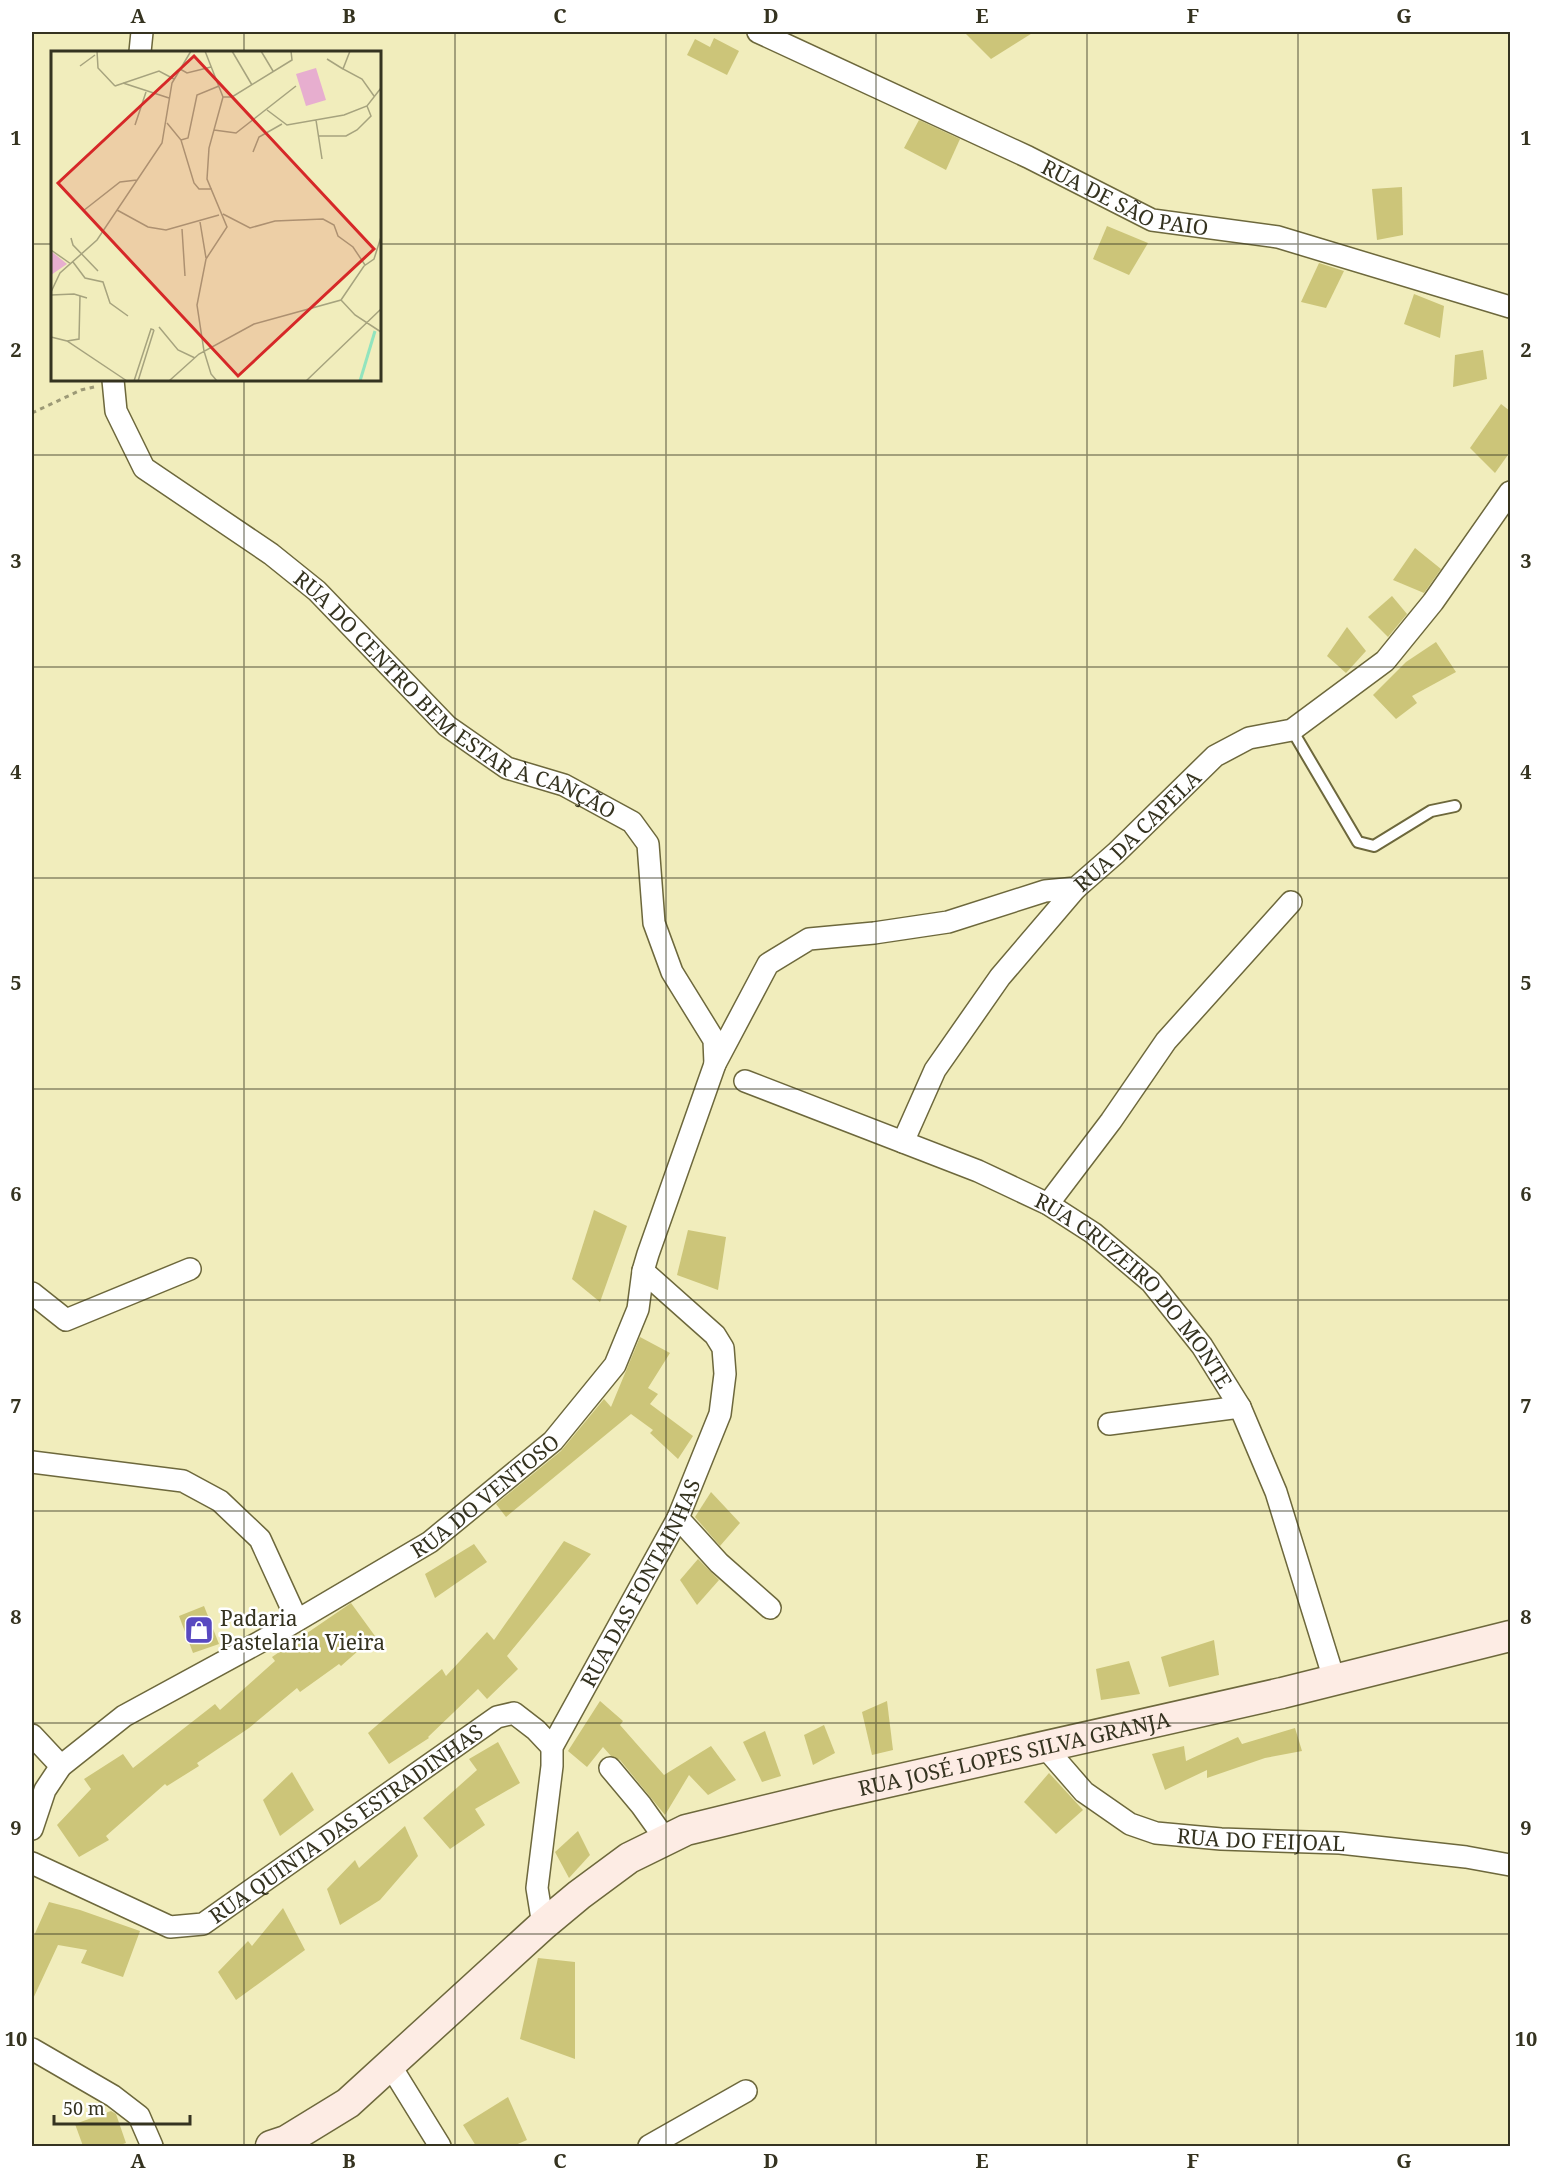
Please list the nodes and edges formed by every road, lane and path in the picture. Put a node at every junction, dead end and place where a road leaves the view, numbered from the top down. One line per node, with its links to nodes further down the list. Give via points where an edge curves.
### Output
1 (142, 32): 3 (street)
2 (758, 32): 4 (street, RUA DE SÃO PAIO, via 1028,157 1152,220 1278,237)
3 (140, 51)
4 (1510, 307)
5 (113, 381): 6 (path, via 81,390); 12 (street, RUA DO CENTRO BEM ESTAR À CANÇÃO, via 116,411 144,468 271,554 317,591 447,726 507,768 564,785 632,822 648,844 654,923 672,972 714,1040)
6 (32, 414)
7 (1510, 492): 8 (street, RUA DA CAPELA, via 1433,602 1385,662)
8 (1292, 730): 9 (lane, via 1358,842 1374,846 1431,811); 10 (street, RUA DA CAPELA, via 1249,738 1215,756)
9 (1455, 806)
10 (1076, 888): 12 (street, RUA DA CAPELA, via 1045,891 948,922 809,939 768,964); 14 (street, via 1000,977 935,1070)
11 (1291, 902): 15 (street, via 1166,1041)
12 (715, 1064): 17 (street, RUA DO VENTOSO)
13 (745, 1081): 14 (street, RUA CRUZEIRO DO MONTE)
14 (903, 1142): 15 (street, RUA CRUZEIRO DO MONTE)
15 (1048, 1204): 19 (street, RUA CRUZEIRO DO MONTE, via 1093,1233 1151,1281 1202,1346)
16 (190, 1269): 18 (street, via 66,1320)
17 (643, 1270): 22 (street, RUA DAS FONTAINHAS, via 715,1335 723,1348 725,1374 720,1414); 24 (street, RUA DO VENTOSO, via 638,1310 615,1365 554,1441 430,1542)
18 (32, 1293)
19 (1240, 1407): 20 (street); 26 (street, RUA CRUZEIRO DO MONTE, via 1276,1492)
20 (1109, 1424)
21 (32, 1462): 24 (street, via 183,1481 220,1501 260,1539)
22 (678, 1518): 23 (street, via 719,1563); 29 (street, RUA DAS FONTAINHAS)
23 (770, 1608)
24 (297, 1620): 30 (street, RUA DO VENTOSO, via 124,1716)
25 (1510, 1636): 26 (main road, RUA JOSÉ LOPES SILVA GRANJA)
26 (1335, 1679): 28 (main road, RUA JOSÉ LOPES SILVA GRANJA)
27 (32, 1735): 30 (street)
28 (1044, 1746): 33 (main road, RUA JOSÉ LOPES SILVA GRANJA, via 686,1830); 35 (street, RUA DO FEIJOAL, via 1084,1792 1130,1824 1156,1833 1340,1843)
29 (552, 1747): 34 (street, RUA QUINTA DAS ESTRADINHAS, via 514,1713 497,1718 203,1924 170,1927); 36 (street, RUA DAS FONTAINHAS, via 537,1888)
30 (61, 1766): 32 (street, RUA DO VENTOSO, via 45,1790)
31 (610, 1768): 33 (street)
32 (32, 1829)
33 (666, 1840): 36 (main road, RUA JOSÉ LOPES SILVA GRANJA, via 629,1858)
34 (32, 1863)
35 (1510, 1865)
36 (543, 1925): 38 (main road, RUA JOSÉ LOPES SILVA GRANJA)
37 (32, 2049): 40 (street, via 113,2096 139,2116)
38 (390, 2065): 41 (main road, RUA JOSÉ LOPES SILVA GRANJA, via 348,2103); 42 (street)
39 (747, 2091): 43 (street)
40 (152, 2146)
41 (271, 2146)
42 (440, 2146)
43 (648, 2146)

